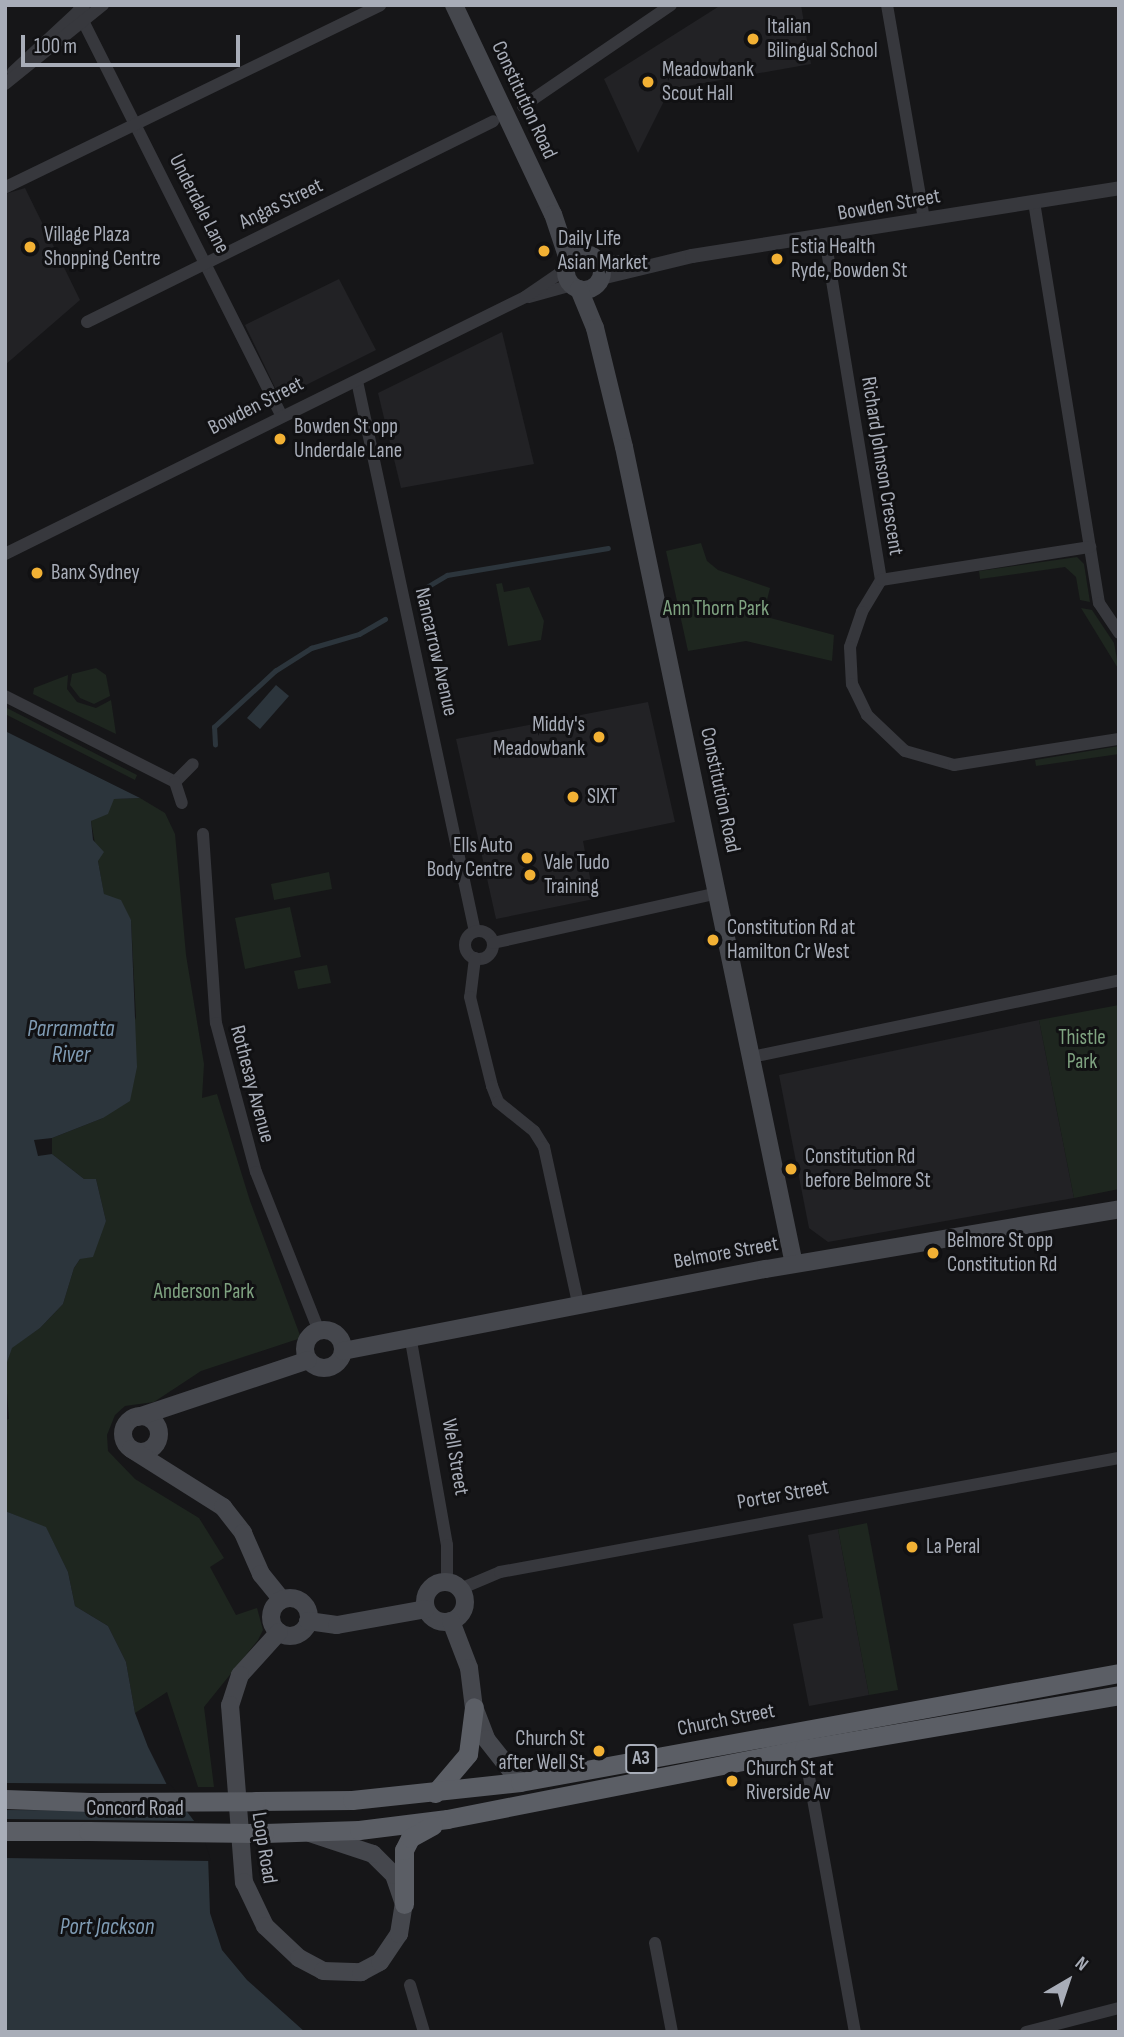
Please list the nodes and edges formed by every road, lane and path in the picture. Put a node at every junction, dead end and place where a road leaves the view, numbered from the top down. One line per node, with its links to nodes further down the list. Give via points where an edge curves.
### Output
1 (103, 5): 6 (street)
2 (380, 5): 10 (street)
3 (454, 5): 17 (main road, Constitution Road)
4 (671, 5): 8 (street)
5 (887, 5): 14 (street)
6 (82, 13): 7 (street); 10 (street, Underdale Lane)
7 (5, 82)
8 (523, 106)
9 (492, 121): 16 (street, Angas Street)
10 (136, 124): 11 (street); 16 (street, Underdale Lane)
11 (6, 187)
12 (1119, 188): 13 (street, Bowden Street)
13 (1034, 202): 14 (street, Bowden Street); 21 (street)
14 (924, 219): 15 (street, Bowden Street)
15 (825, 238): 17 (street, Bowden Street); 23 (street, Richard Johnson Crescent)
16 (207, 262): 18 (street, Angas Street); 20 (street, Underdale Lane)
17 (583, 273): 19 (street, Bowden Street); 31 (main road, Constitution Road)
18 (87, 322)
19 (357, 381): 20 (street, Bowden Street); 32 (street, Nancarrow Avenue)
20 (282, 416): 22 (street, Bowden Street)
21 (1090, 547): 23 (street); 24 (street, via 1099,603)
22 (5, 554)
23 (881, 580): 26 (street, Richard Johnson Crescent, via 854,629 849,665 867,715 905,751 954,765)
24 (1119, 633)
25 (5, 696): 28 (street)
26 (1119, 739)
27 (193, 764): 28 (street)
28 (175, 782): 29 (street)
29 (182, 803)
30 (203, 834): 40 (street, Rothesay Avenue, via 216,1023 256,1172)
31 (718, 893): 33 (street); 36 (main road, Constitution Road)
32 (475, 932): 33 (street, via 486,934); 34 (street, via 465,945)
33 (493, 943): 34 (street, via 488,956)
34 (475, 958): 39 (street, via 470,997 493,1090 498,1102 534,1131 544,1147)
35 (1119, 980): 36 (street)
36 (752, 1057): 38 (main road, Constitution Road)
37 (1119, 1209): 38 (main road, Belmore Street)
38 (794, 1264): 39 (main road, Belmore Street)
39 (578, 1303): 41 (main road, Belmore Street)
40 (319, 1331): 42 (main road, via 336,1335); 43 (main road, via 306,1342)
41 (411, 1341): 42 (main road, Belmore Street); 50 (street, Well Street)
42 (343, 1351): 43 (main road, via 329,1368)
43 (308, 1360): 44 (main road)
44 (184, 1402): 45 (main road); 46 (main road)
45 (138, 1417): 46 (main road, via 154,1422); 47 (main road, via 125,1428 124,1439)
46 (159, 1436): 47 (main road, via 148,1451); 49 (main road)
47 (131, 1449): 49 (main road)
48 (1119, 1458): 50 (street, Porter Street, via 513,1569)
49 (176, 1475): 51 (main road, via 230,1515 261,1574)
50 (453, 1586): 52 (main road, via 429,1590); 54 (main road, via 464,1608)
51 (282, 1600): 53 (main road, via 303,1603); 55 (main road, via 271,1615)
52 (426, 1609): 53 (main road, via 337,1625); 54 (main road, via 436,1620)
53 (308, 1621): 55 (main road, via 293,1635)
54 (451, 1621): 58 (main road, via 469,1668)
55 (279, 1632): 68 (main road, Loop Road, via 240,1675 230,1705 235,1817 248,1895 265,1926 286,1948 310,1966 336,1974 361,1972 380,1962 399,1934)
56 (1119, 1673): 60 (highway, Church Street / A3)
57 (1119, 1695): 59 (highway, Church Street / A3)
58 (474, 1707): 60 (main road, via 490,1749); 61 (highway, via 468,1755)
59 (804, 1749): 64 (highway, Church Street / A3); 74 (street)
60 (520, 1782): 61 (highway, Church Street / A3)
61 (435, 1793): 63 (highway, Church Street / A3)
62 (5, 1799): 63 (highway, Concord Road / A3, bridge)
63 (256, 1801)
64 (447, 1819): 66 (highway, Church Street / A3); 68 (highway, via 422,1830 406,1844)
65 (5, 1830): 67 (highway, Concord Road / A3, bridge)
66 (310, 1832): 67 (highway, Church Street / A3); 68 (main road, via 380,1858 391,1869)
67 (264, 1833)
68 (404, 1903)
69 (655, 1943): 73 (street)
70 (411, 1985): 72 (street)
71 (1119, 2008): 75 (street)
72 (424, 2032)
73 (672, 2032)
74 (855, 2032)
75 (1026, 2032)

